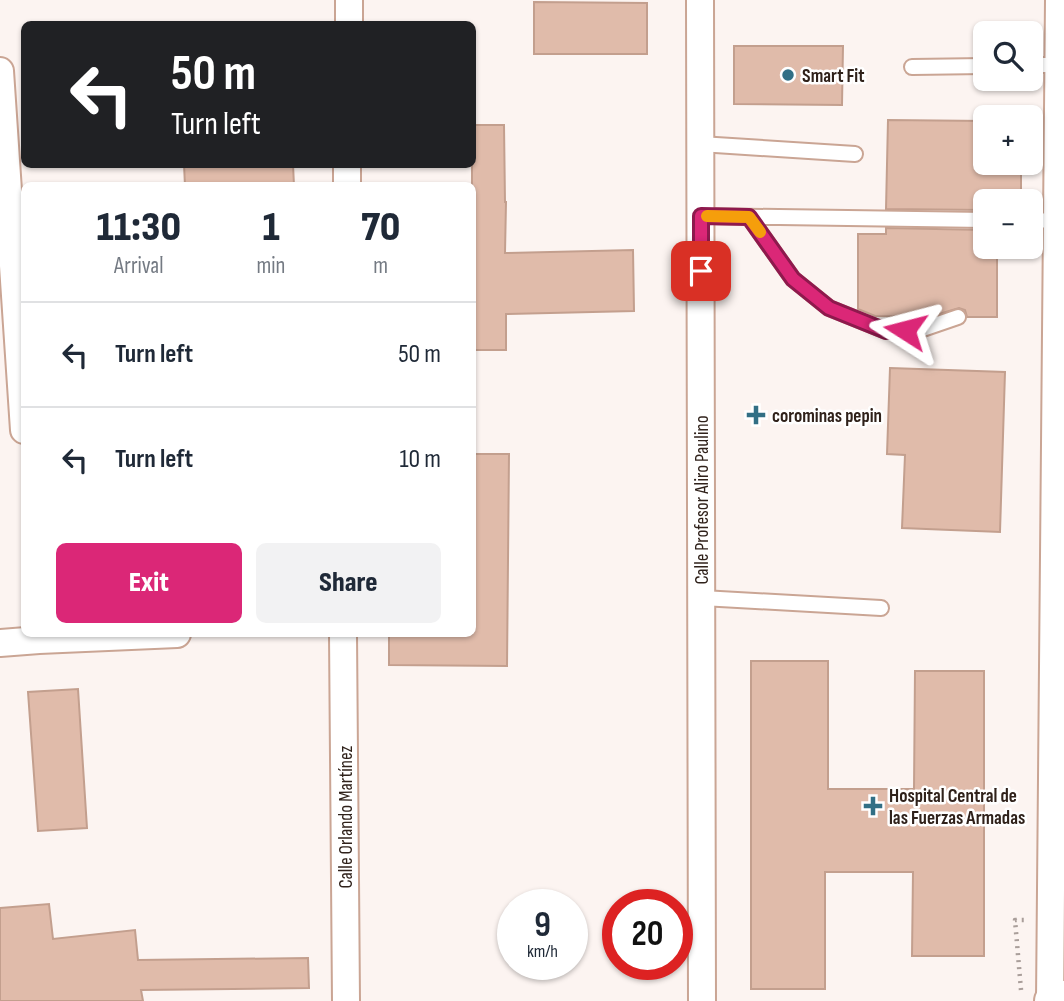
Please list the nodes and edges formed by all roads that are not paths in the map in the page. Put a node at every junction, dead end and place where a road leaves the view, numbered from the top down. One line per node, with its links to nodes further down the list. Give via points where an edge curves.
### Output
1 (349, 0): 4 (street)
2 (700, 0): 10 (street, Calle Profesor Aliro Paulino)
3 (1059, 0): 6 (street)
4 (349, 21)
5 (1043, 65): 6 (lane)
6 (1059, 65): 12 (street)
7 (973, 66): 8 (lane)
8 (912, 68)
9 (0, 71): 19 (street)
10 (700, 144): 11 (lane); 13 (street, Calle Profesor Aliro Paulino)
11 (855, 154)
12 (1061, 158): 17 (street)
13 (701, 216): 14 (lane); 20 (street, Calle Profesor Aliro Paulino)
14 (749, 217): 15 (lane); 18 (lane, via 793,279 829,308 886,331 923,330)
15 (973, 220)
16 (1043, 220): 17 (lane)
17 (1057, 221): 28 (street)
18 (958, 317)
19 (21, 385)
20 (702, 598): 21 (lane); 27 (street, Calle Profesor Aliro Paulino)
21 (881, 608)
22 (39, 637): 24 (street)
23 (343, 637): 26 (street, Calle Orlando Martínez)
24 (0, 643)
25 (1064, 1000): 28 (main road)
26 (346, 1001)
27 (702, 1001)
28 (1052, 1001)

